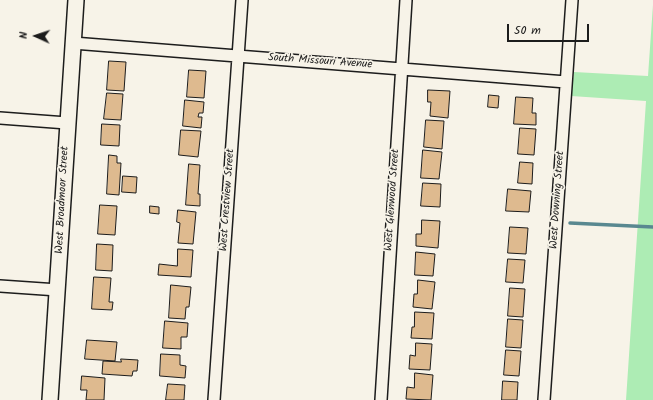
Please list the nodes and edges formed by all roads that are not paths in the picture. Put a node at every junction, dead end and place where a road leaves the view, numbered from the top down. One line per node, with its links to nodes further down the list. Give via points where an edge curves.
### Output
1 (76, 0): 5 (street, West Broadmoor Street)
2 (242, 0): 6 (street, West Crestview Street)
3 (406, 0): 7 (street, West Glenwood Street)
4 (572, 0): 8 (street, West Downing Street)
5 (73, 43): 6 (street, South Missouri Avenue); 10 (street, West Broadmoor Street)
6 (238, 56): 7 (street, South Missouri Avenue); 14 (street, West Crestview Street)
7 (402, 68): 8 (street, South Missouri Avenue); 15 (street, West Glenwood Street)
8 (566, 82): 16 (street, West Downing Street)
9 (0, 118): 10 (street)
10 (67, 123): 12 (street, West Broadmoor Street)
11 (0, 286): 12 (street)
12 (58, 290): 13 (street, West Broadmoor Street)
13 (50, 400)
14 (214, 400)
15 (381, 400)
16 (544, 400)

